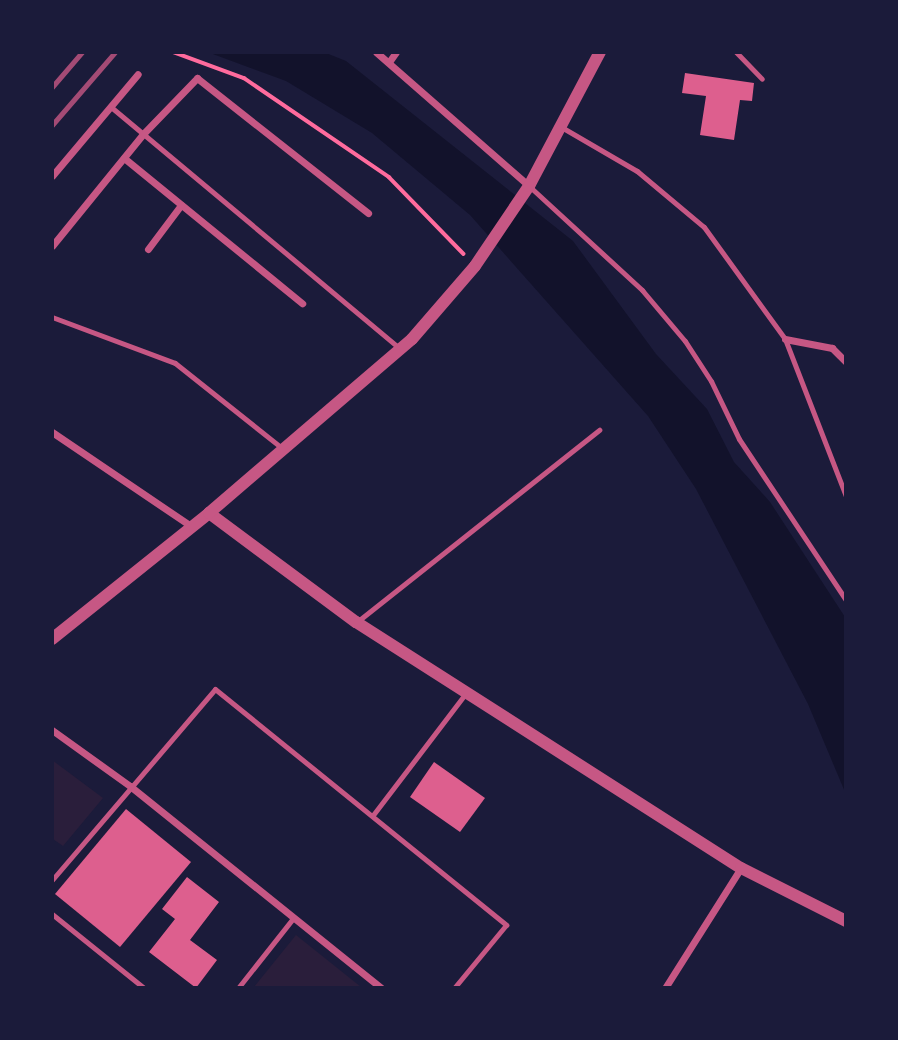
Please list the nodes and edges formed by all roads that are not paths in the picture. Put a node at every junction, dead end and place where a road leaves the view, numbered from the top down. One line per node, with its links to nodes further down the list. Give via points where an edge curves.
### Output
1 (376, 52): 5 (street)
2 (396, 52): 5 (street)
3 (600, 52): 9 (street)
4 (736, 52): 7 (lane)
5 (390, 62): 13 (street)
6 (138, 74): 8 (street)
7 (762, 79)
8 (111, 107): 10 (lane); 12 (street)
9 (563, 128): 13 (street); 20 (lane, via 637,171 679,202 704,227)
10 (143, 134): 11 (street); 15 (street, via 197,78); 21 (lane)
11 (124, 158): 14 (street); 16 (street)
12 (52, 176)
13 (529, 186): 21 (street, via 475,266); 29 (lane, via 642,290 685,341 739,439)
14 (181, 205): 17 (street); 18 (street)
15 (368, 213)
16 (52, 246)
17 (148, 249)
18 (302, 303)
19 (52, 317): 25 (lane, via 175,363)
20 (785, 340): 22 (street, via 832,348); 26 (lane)
21 (400, 349): 25 (street)
22 (845, 362)
23 (599, 430): 30 (lane)
24 (52, 432): 28 (street)
25 (283, 449): 27 (street)
26 (845, 496)
27 (209, 513): 28 (street); 30 (street)
28 (191, 526): 31 (street)
29 (845, 600)
30 (356, 622): 32 (street)
31 (52, 639)
32 (466, 693): 35 (lane); 36 (street)
33 (52, 730): 34 (street)
34 (130, 786): 35 (lane, via 215,690); 37 (lane); 39 (street)
35 (373, 815): 44 (lane, via 506,925)
36 (741, 868): 40 (street); 45 (street)
37 (52, 880)
38 (52, 914): 41 (lane)
39 (294, 917): 42 (lane); 43 (street)
40 (845, 921)
41 (144, 988)
42 (238, 988)
43 (381, 988)
44 (454, 988)
45 (665, 988)

